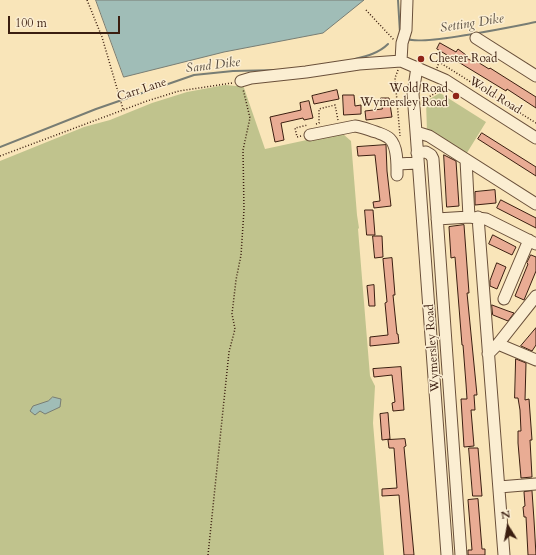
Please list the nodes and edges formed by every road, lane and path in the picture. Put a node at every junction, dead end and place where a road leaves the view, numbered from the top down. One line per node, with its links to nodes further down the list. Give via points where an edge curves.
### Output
1 (86, 0): 15 (path, via 102,38)
2 (407, 0): 5 (street)
3 (366, 10): 5 (path)
4 (476, 38): 8 (street)
5 (404, 40): 6 (street)
6 (401, 61): 7 (street); 10 (street, via 359,64); 14 (path, via 396,78)
7 (417, 67): 9 (street, Wold Road); 19 (street, Wymersley Road, via 413,94)
8 (535, 74)
9 (433, 75): 16 (path, via 439,62); 21 (street, Wold Road)
10 (242, 81): 15 (path, Carr Lane, via 179,91); 36 (path, via 250,118 243,150 244,210 241,255 234,294 232,314 235,329 229,352)
11 (442, 85): 12 (path, via 439,91 423,101)
12 (418, 101)
13 (409, 102): 14 (path)
14 (397, 103): 20 (path)
15 (123, 109): 22 (path, Carr Lane)
16 (536, 123)
17 (314, 129): 17 (path, via 295,128 296,137); 18 (street); 18 (path, via 319,123 319,109 335,105)
18 (340, 129): 23 (street, via 362,127 391,140 397,169)
19 (416, 132): 23 (street, Wymersley Road); 24 (street, via 429,136)
20 (400, 137)
21 (536, 138)
22 (0, 156)
23 (418, 158): 27 (street, Wymersley Road, via 426,152 431,154 433,159); 37 (street, Wymersley Road)
24 (466, 160): 25 (street); 26 (street)
25 (536, 204)
26 (474, 217): 27 (street); 28 (street, via 486,219); 32 (street)
27 (437, 219): 38 (street, Wymersley Road)
28 (532, 242): 30 (street)
29 (536, 296): 31 (street)
30 (504, 299)
31 (498, 344): 32 (street); 33 (street)
32 (488, 354): 35 (street)
33 (536, 360)
34 (536, 484): 35 (street)
35 (499, 487): 39 (street)
36 (208, 555)
37 (447, 555)
38 (461, 555)
39 (504, 555)

